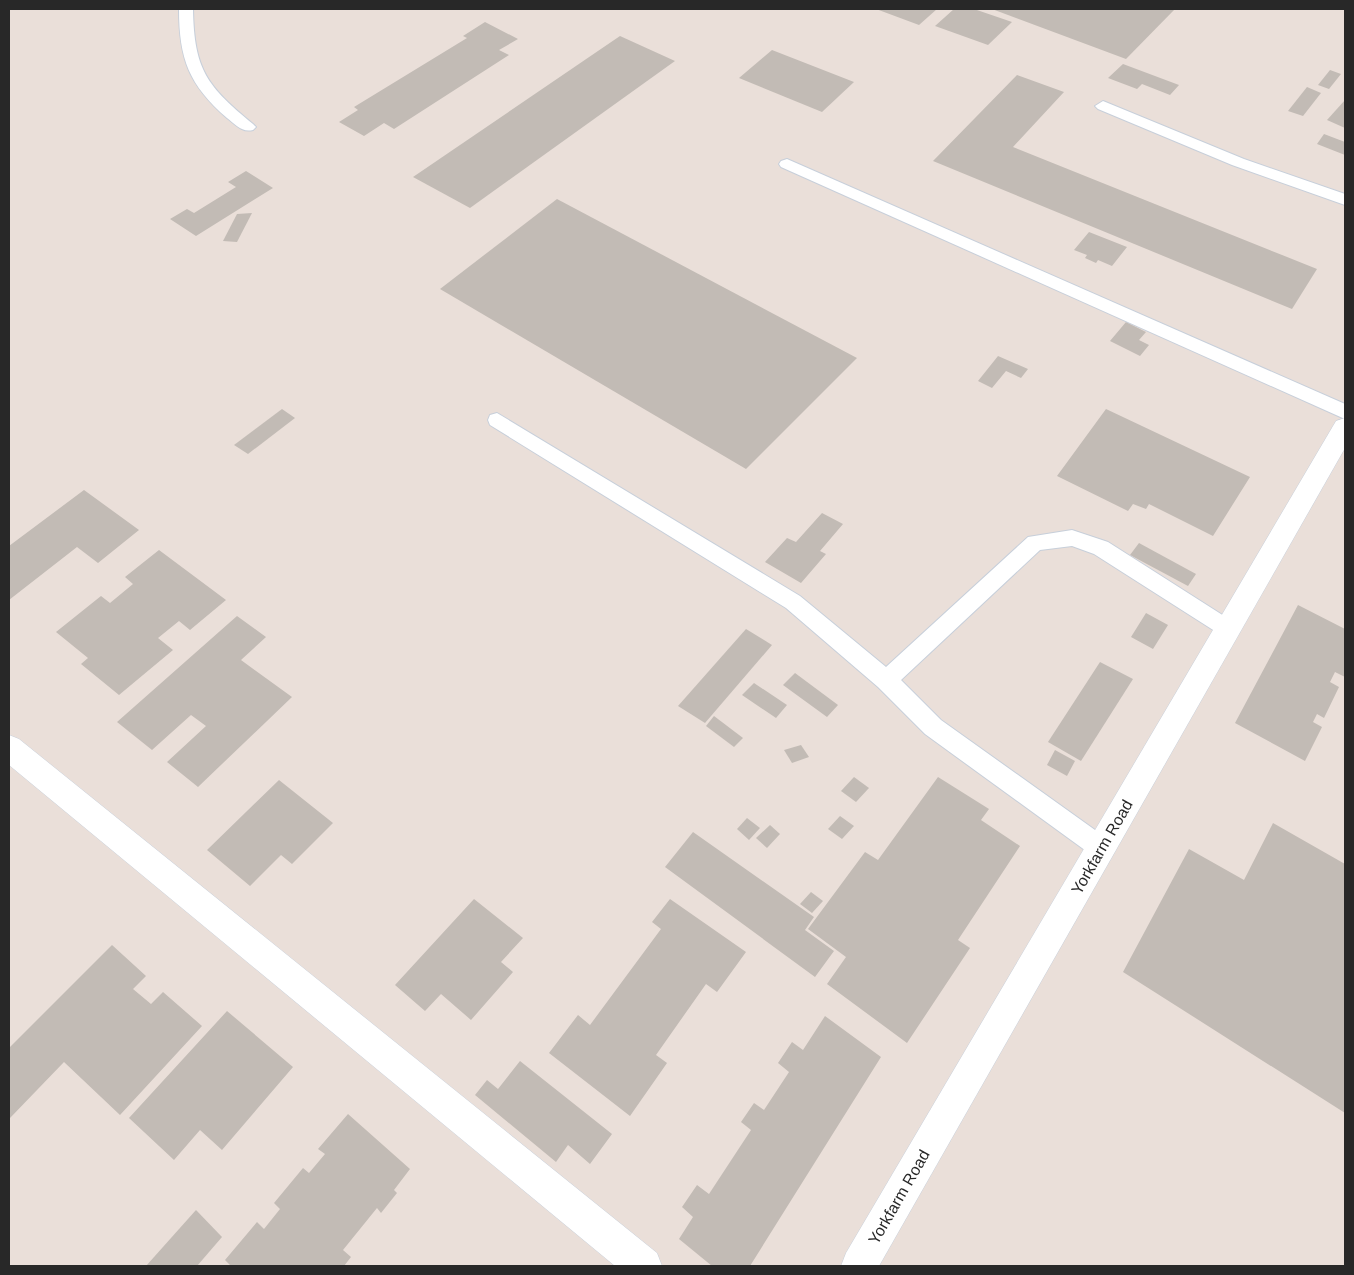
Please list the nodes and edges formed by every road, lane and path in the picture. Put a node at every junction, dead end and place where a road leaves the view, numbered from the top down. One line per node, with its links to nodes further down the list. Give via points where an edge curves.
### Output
1 (186, 9): 3 (lane, via 186,34 198,77)
2 (1103, 106): 5 (lane, via 1238,162)
3 (248, 128)
4 (786, 164): 6 (lane)
5 (1345, 200)
6 (1345, 412)
7 (497, 420): 10 (lane, via 793,602)
8 (1345, 427): 9 (street, Yorkfarm Road)
9 (1228, 629): 10 (lane, via 1101,548 1072,538 1035,543); 12 (street, Yorkfarm Road)
10 (886, 680): 12 (lane, via 933,727)
11 (9, 748): 13 (street)
12 (1101, 848): 14 (street, Yorkfarm Road)
13 (644, 1266)
14 (859, 1266)

